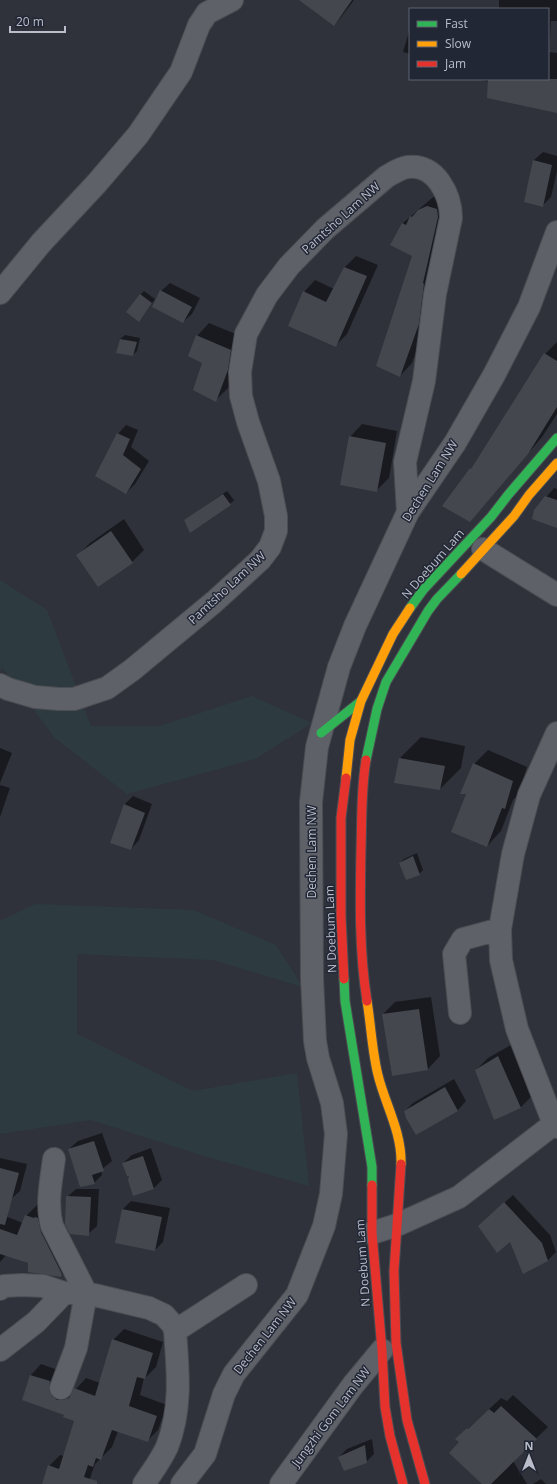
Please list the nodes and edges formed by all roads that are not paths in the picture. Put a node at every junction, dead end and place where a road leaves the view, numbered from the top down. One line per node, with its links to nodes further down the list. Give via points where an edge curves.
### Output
1 (232, 0): 3 (street, via 207,13 199,25 181,72 138,135 41,242)
2 (557, 232): 6 (street, Dechen Lam NW, via 529,306 494,375 455,443)
3 (0, 293)
4 (557, 438): 10 (main road, N Doebum Lam, via 491,517 423,590 393,634)
5 (557, 463): 7 (main road)
6 (408, 512): 9 (street, Pamtsho Lam NW, via 405,462 424,381 435,294 451,218 448,199 437,179 422,168 409,167 386,177 325,229 289,266 267,295 246,334 240,372 241,396 268,481 276,516 276,531 270,547 263,556 214,602 107,688 74,699 59,699 35,697); 11 (street, Dechen Lam NW, via 339,667)
7 (484, 550): 8 (street); 17 (main road, via 428,611 386,682 374,722 364,773 360,910 366,988 378,1075 394,1121 401,1156)
8 (556, 595)
9 (0, 685)
10 (361, 701): 11 (main road); 18 (main road, N Doebum Lam, via 350,740 342,811 341,916 345,1000 372,1167)
11 (321, 733): 28 (street, Dechen Lam NW, via 317,747 312,802 312,978 315,1041 332,1103 336,1134 331,1194 324,1226 296,1295 234,1374 224,1394 205,1454)
12 (557, 733): 13 (street, via 529,795 513,854)
13 (500, 929): 14 (street, via 463,939 454,954); 15 (street, via 501,960 517,1029)
14 (460, 1013)
15 (556, 1126): 17 (street, via 459,1197)
16 (54, 1159): 22 (street, via 49,1205 52,1226)
17 (396, 1226): 18 (street); 31 (main road, via 396,1343 404,1406)
18 (372, 1233): 25 (main road, N Doebum Lam)
19 (246, 1285): 23 (street)
20 (0, 1289): 21 (street, via 4,1286 43,1286)
21 (64, 1293): 22 (street); 24 (street, via 36,1322)
22 (86, 1293): 23 (street, via 149,1308 164,1315); 26 (street, via 76,1348)
23 (175, 1331): 27 (street, via 179,1382 176,1421 166,1448)
24 (0, 1350)
25 (382, 1350): 29 (street, Jungzhi Gom Lam NW, via 353,1385); 30 (main road, N Doebum Lam, via 385,1407)
26 (61, 1388)
27 (144, 1484)
28 (182, 1484)
29 (281, 1484)
30 (403, 1484)
31 (425, 1484)

